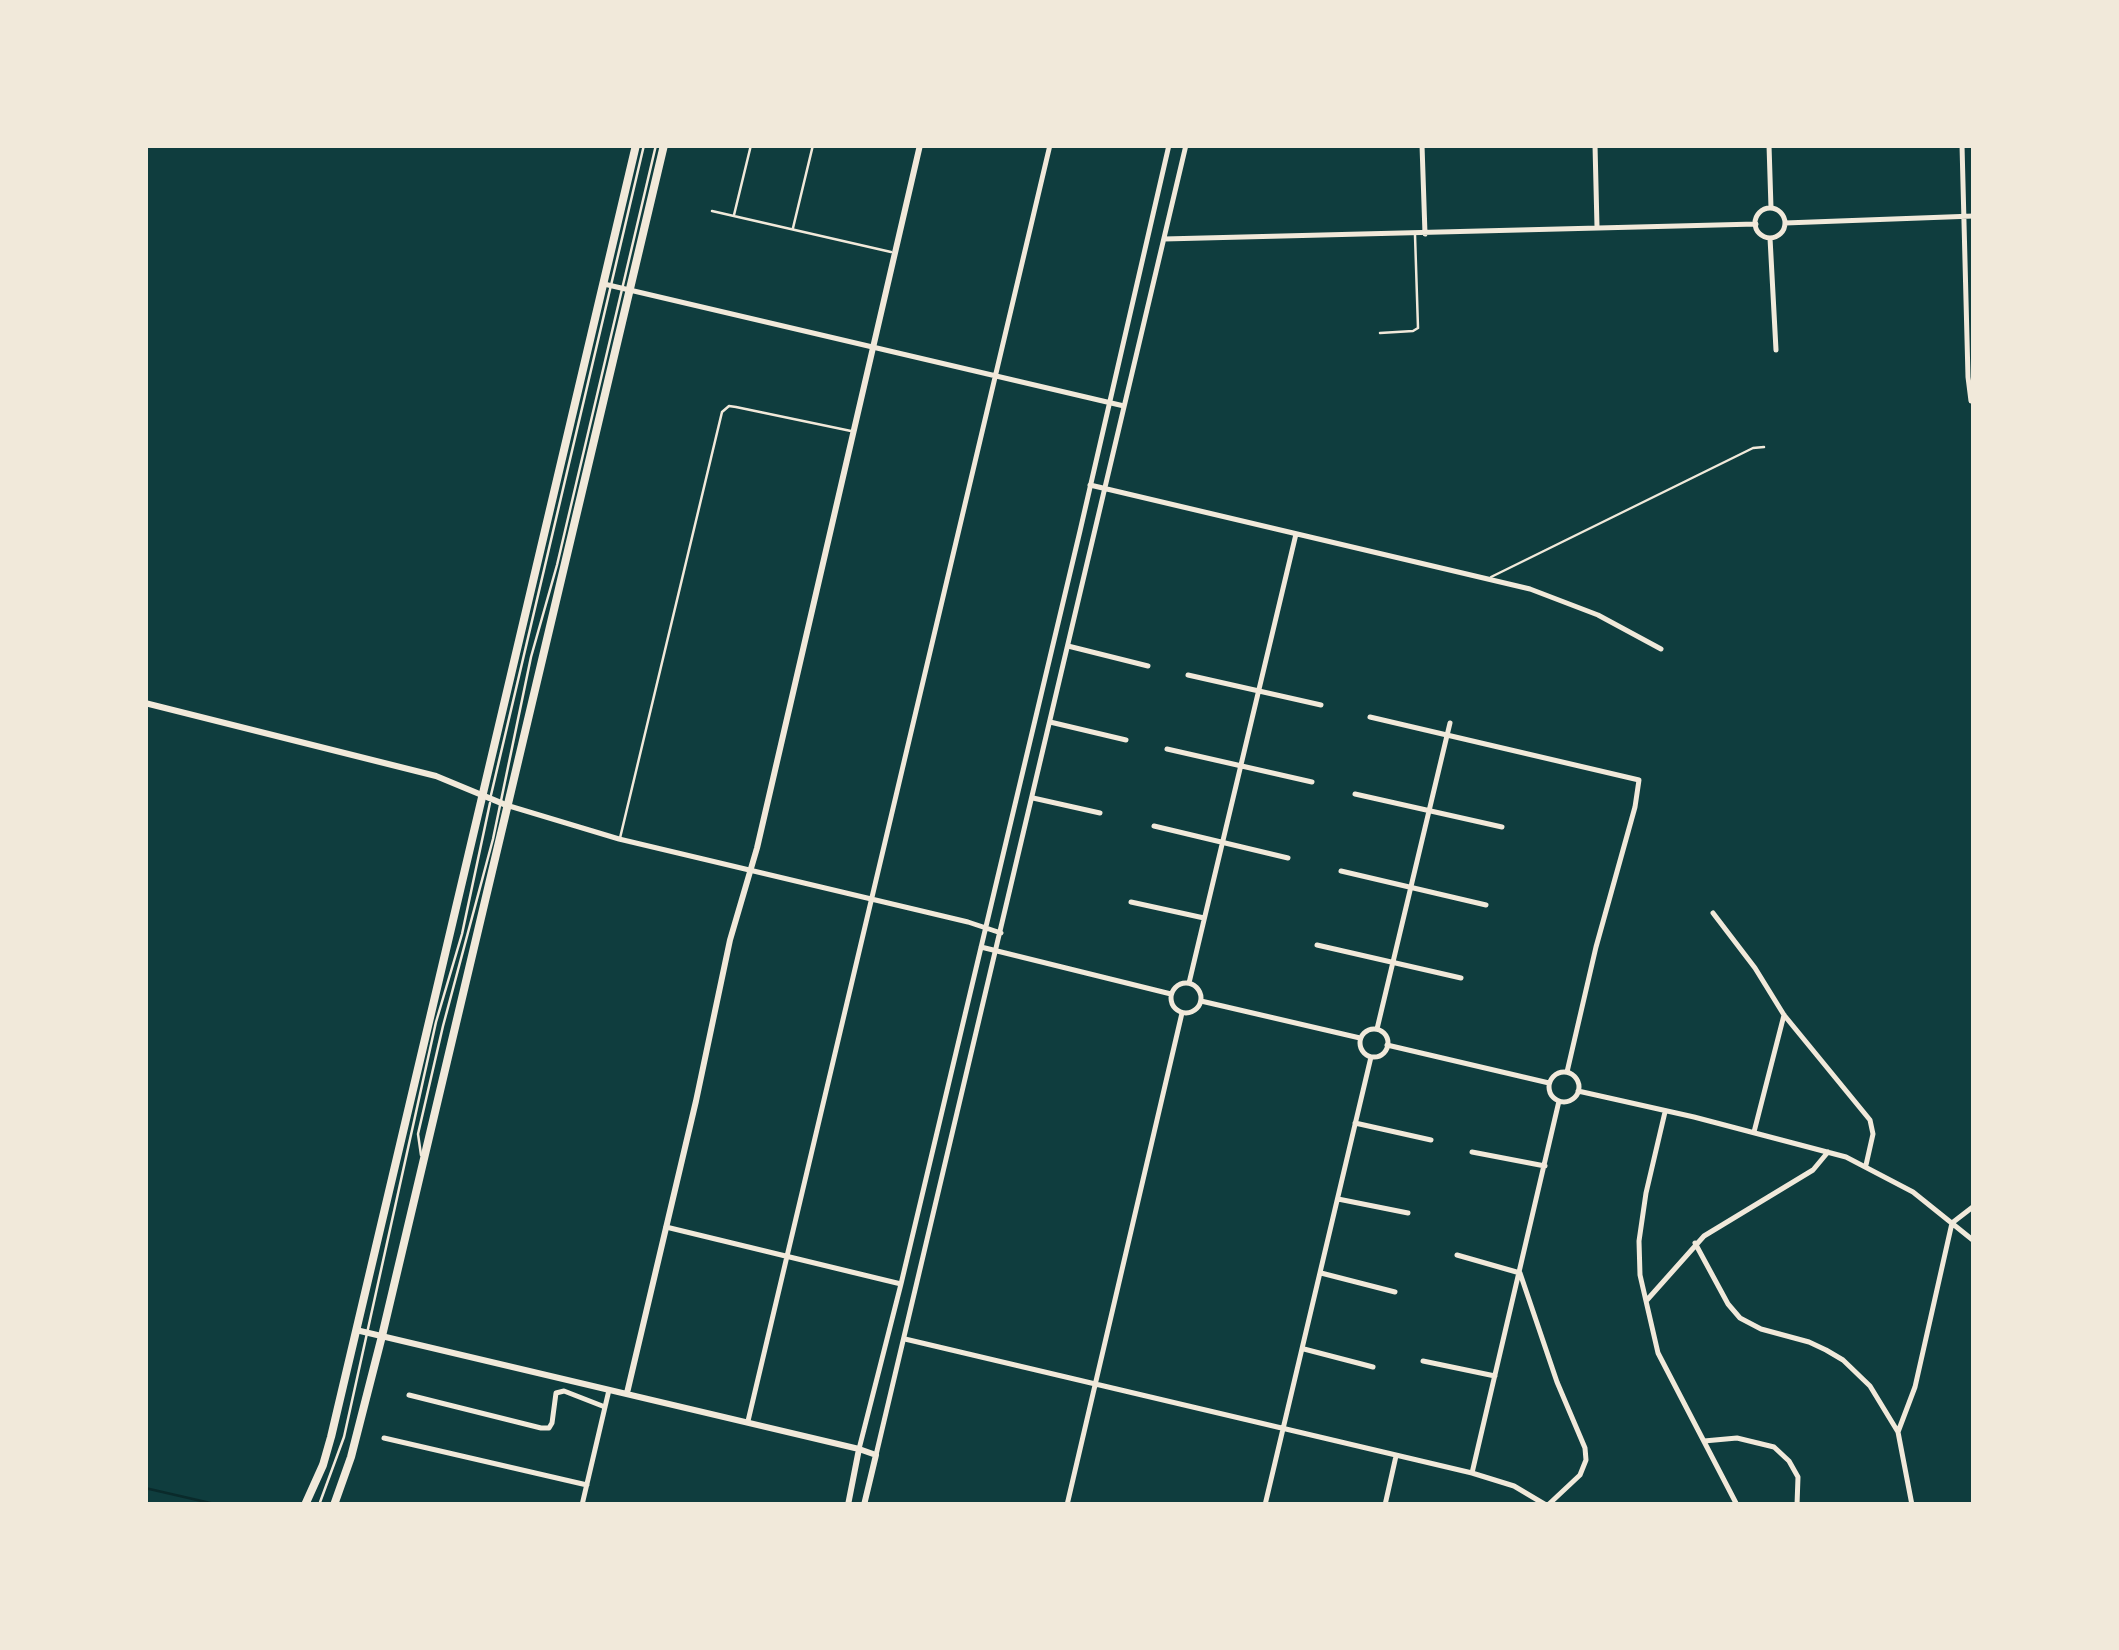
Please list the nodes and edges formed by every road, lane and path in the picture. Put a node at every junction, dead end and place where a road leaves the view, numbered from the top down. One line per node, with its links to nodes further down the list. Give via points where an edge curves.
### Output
1 (636, 145): 29 (main road)
2 (644, 145): 29 (lane)
3 (656, 145): 30 (lane)
4 (664, 145): 30 (main road)
5 (751, 145): 17 (lane)
6 (813, 145): 23 (lane)
7 (920, 145): 28 (street)
8 (1050, 145): 35 (street)
9 (1169, 145): 37 (street)
10 (1186, 145): 27 (street)
11 (1422, 145): 25 (street)
12 (1595, 145): 22 (street)
13 (1768, 145): 15 (street)
14 (1962, 145): 18 (street)
15 (1771, 208): 20 (street, via 1758,214); 21 (street)
16 (712, 211): 17 (lane)
17 (734, 216): 23 (lane)
18 (1963, 216): 19 (street); 21 (street); 31 (street)
19 (1974, 216)
20 (1756, 224): 22 (street); 26 (street)
21 (1785, 224): 26 (street)
22 (1597, 227): 25 (street)
23 (793, 230): 28 (lane)
24 (1416, 234): 25 (street); 27 (street); 32 (lane, via 1418,328)
25 (1425, 234)
26 (1770, 238): 34 (street)
27 (1164, 239): 38 (street)
28 (894, 253): 33 (street)
29 (607, 285): 30 (street); 61 (main road)
30 (626, 289): 33 (street); 63 (main road)
31 (1971, 318): 36 (street)
32 (1380, 333)
33 (872, 346): 35 (street); 39 (street)
34 (1776, 350)
35 (997, 375): 37 (street); 74 (street)
36 (1972, 401)
37 (1108, 402): 38 (street); 41 (street)
38 (1124, 406): 42 (street)
39 (852, 431): 68 (lane, via 730,406 722,412); 72 (street)
40 (1764, 447): 44 (lane)
41 (1090, 485): 42 (street); 79 (street)
42 (1106, 489): 43 (street); 45 (street)
43 (1296, 534): 44 (street); 49 (street)
44 (1489, 578): 46 (street, via 1576,605)
45 (1068, 646): 47 (street); 53 (street)
46 (1661, 649)
47 (1148, 666)
48 (1188, 675): 49 (street)
49 (1259, 691): 51 (street); 58 (street)
50 (145, 703): 61 (street, via 436,776)
51 (1321, 705)
52 (1370, 717): 55 (street)
53 (1050, 722): 56 (street); 62 (street)
54 (1450, 722): 55 (street)
55 (1446, 735): 64 (street); 97 (street, via 1636,778 1640,785)
56 (1126, 740)
57 (1167, 749): 58 (street)
58 (1240, 767): 59 (street); 69 (street)
59 (1312, 782)
60 (1355, 794): 64 (street)
61 (487, 796): 63 (street); 123 (main road); 124 (lane, via 484,842)
62 (1033, 798): 65 (street); 80 (street)
63 (503, 803): 68 (street); 125 (main road)
64 (1429, 812): 67 (street); 73 (street)
65 (1100, 814)
66 (1154, 826): 69 (street)
67 (1502, 827)
68 (620, 840): 72 (street)
69 (1222, 843): 70 (street); 78 (street)
70 (1288, 858)
71 (1341, 870): 73 (street)
72 (750, 872): 74 (street); 113 (street)
73 (1412, 886): 76 (street); 84 (street)
74 (872, 899): 79 (street); 117 (street)
75 (1131, 902): 78 (street)
76 (1486, 905)
77 (1713, 913): 92 (street)
78 (1204, 918): 86 (street)
79 (986, 928): 80 (street); 82 (street)
80 (1001, 933): 83 (street)
81 (1317, 945): 84 (street)
82 (982, 947): 83 (street); 89 (street)
83 (996, 953): 87 (street); 90 (street)
84 (1393, 963): 85 (street); 93 (street)
85 (1461, 978)
86 (1189, 983): 87 (street); 88 (street)
87 (1171, 994): 91 (street)
88 (1201, 1001): 91 (street, via 1194,1011); 94 (street)
89 (966, 1009): 90 (street); 120 (street)
90 (983, 1011): 126 (street)
91 (1182, 1012): 131 (street)
92 (1784, 1015): 103 (street); 108 (street, via 1870,1120)
93 (1376, 1029): 94 (street); 95 (street)
94 (1360, 1038): 96 (street)
95 (1388, 1045): 96 (street); 98 (street)
96 (1371, 1056): 102 (street)
97 (1567, 1072): 98 (street); 99 (street)
98 (1549, 1082): 100 (street)
99 (1578, 1091): 100 (street); 101 (street)
100 (1559, 1101): 107 (street)
101 (1665, 1111): 103 (street); 122 (street, via 1639,1241)
102 (1355, 1123): 104 (street); 109 (street)
103 (1754, 1132): 106 (street)
104 (1431, 1140)
105 (1472, 1152): 107 (street)
106 (1828, 1152): 108 (street); 115 (street, via 1813,1170)
107 (1545, 1166): 118 (street)
108 (1865, 1166): 112 (street)
109 (1338, 1199): 111 (street); 119 (street)
110 (1974, 1206): 112 (street)
111 (1408, 1213)
112 (1952, 1224): 114 (street); 138 (street)
113 (666, 1228): 117 (street); 133 (street)
114 (1974, 1241)
115 (1695, 1243): 122 (street); 138 (street, via 1740,1318 1843,1360 1879,1397)
116 (1456, 1255): 118 (street)
117 (788, 1256): 120 (street); 136 (street)
118 (1520, 1272): 130 (street); 156 (street, via 1586,1454 1580,1474)
119 (1321, 1273): 121 (street); 127 (street)
120 (902, 1284): 141 (street)
121 (1395, 1292)
122 (1646, 1302): 140 (street, via 1658,1354)
123 (356, 1330): 124 (street); 147 (main road, via 323,1465)
124 (366, 1333): 125 (street); 148 (lane, via 344,1437)
125 (382, 1336): 132 (street); 149 (main road)
126 (905, 1338): 131 (street); 142 (street)
127 (1304, 1349): 129 (street); 137 (street)
128 (1423, 1361): 130 (street)
129 (1374, 1367)
130 (1495, 1376): 144 (street)
131 (1095, 1384): 137 (street); 153 (street)
132 (609, 1390): 133 (street); 135 (street)
133 (627, 1393): 136 (street)
134 (409, 1395): 135 (street, via 541,1428 552,1423 556,1392)
135 (605, 1406): 145 (street)
136 (748, 1420): 141 (street)
137 (1284, 1429): 143 (street); 154 (street)
138 (1898, 1432): 159 (street)
139 (384, 1438): 145 (street)
140 (1704, 1441): 146 (street); 158 (street, via 1756,1440 1774,1447 1798,1477)
141 (859, 1449): 142 (street); 151 (street)
142 (876, 1455): 152 (street)
143 (1396, 1456): 144 (street); 155 (street)
144 (1472, 1473): 156 (street)
145 (588, 1485): 150 (street)
146 (1736, 1502): 157 (street)
147 (304, 1505)
148 (319, 1505)
149 (334, 1505)
150 (582, 1505)
151 (848, 1505)
152 (864, 1505)
153 (1067, 1505)
154 (1265, 1505)
155 (1385, 1505)
156 (1547, 1505)
157 (1724, 1505)
158 (1797, 1505)
159 (1912, 1505)

